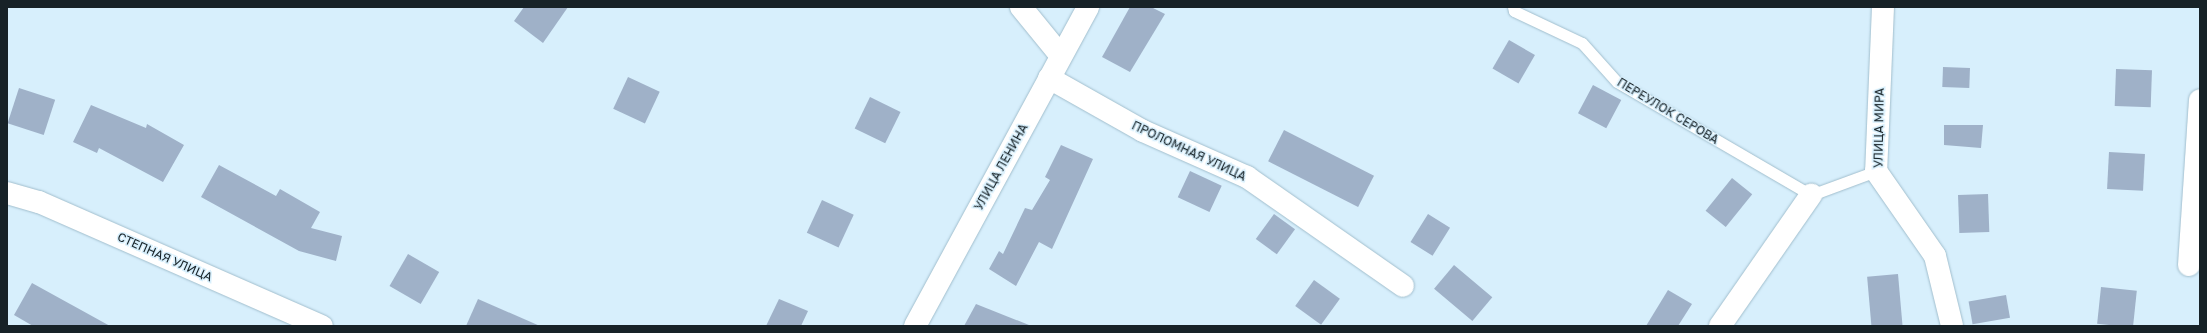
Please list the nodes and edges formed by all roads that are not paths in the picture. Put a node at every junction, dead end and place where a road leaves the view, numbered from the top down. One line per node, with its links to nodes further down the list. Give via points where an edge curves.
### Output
1 (1021, 7): 5 (street)
2 (1088, 7): 5 (street, УЛИЦА ЛЕНИНА)
3 (1514, 7): 10 (lane, ПЕРЕУЛОК СЕРОВА, via 1514,11 1582,43 1617,82)
4 (1883, 7): 8 (street, УЛИЦА МИРА)
5 (1061, 56): 6 (street, УЛИЦА ЛЕНИНА)
6 (1049, 78): 12 (street, ПРОЛОМНАЯ УЛИЦА, via 1143,131 1247,177); 14 (street, УЛИЦА ЛЕНИНА)
7 (2200, 100): 11 (street)
8 (1876, 171): 10 (lane); 16 (street, УЛИЦА МИРА, via 1935,256)
9 (7, 193): 13 (street, СТЕПНАЯ УЛИЦА, via 39,202)
10 (1811, 195): 15 (street)
11 (2189, 265)
12 (1403, 286)
13 (322, 326)
14 (915, 326)
15 (1720, 326)
16 (1952, 326)

